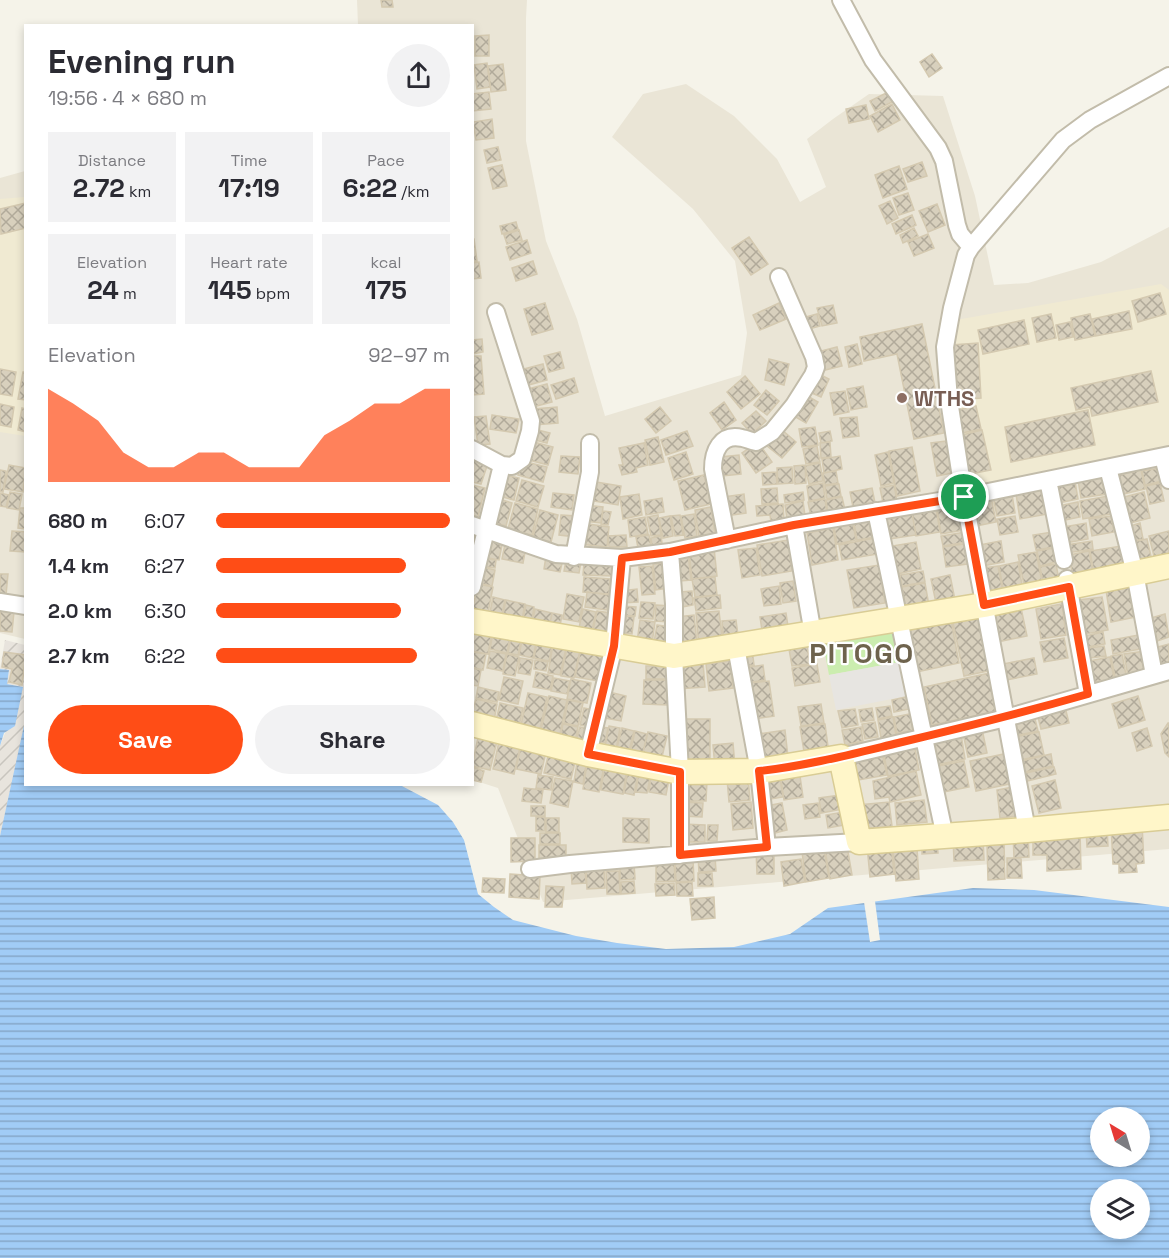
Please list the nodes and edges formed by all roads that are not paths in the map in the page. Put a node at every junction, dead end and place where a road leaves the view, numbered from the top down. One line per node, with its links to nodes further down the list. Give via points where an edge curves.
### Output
1 (841, 0): 3 (street, via 873,60 938,148 960,234)
2 (1169, 75): 3 (street, via 1063,140)
3 (971, 247): 13 (street, via 945,346 948,400)
4 (779, 277): 17 (street, via 816,367 794,405 772,432 756,442 727,438 717,448 713,469)
5 (496, 312): 9 (street, via 531,421 522,459 516,465)
6 (590, 443): 19 (street, via 590,472)
7 (474, 449): 9 (street)
8 (1166, 456): 10 (street); 12 (street)
9 (502, 465): 16 (street)
10 (1108, 468): 11 (street); 24 (street)
11 (1048, 480): 13 (street); 21 (street)
12 (1169, 480)
13 (964, 497): 14 (street); 27 (street)
14 (876, 511): 15 (street); 29 (street)
15 (794, 525): 17 (street); 31 (street)
16 (479, 528): 19 (street, via 556,554); 23 (street)
17 (727, 540): 18 (street)
18 (670, 552): 20 (street); 34 (street)
19 (574, 556): 20 (street)
20 (622, 558): 32 (street)
21 (1064, 560)
22 (1169, 566): 24 (street)
23 (474, 570)
24 (1135, 573): 25 (street); 35 (street)
25 (1068, 583): 27 (street); 36 (street)
26 (0, 602): 28 (street)
27 (984, 605): 29 (street); 37 (street)
28 (24, 606)
29 (899, 620): 31 (street); 39 (street)
30 (474, 621): 32 (street)
31 (813, 634): 33 (street)
32 (614, 646): 34 (street); 40 (street)
33 (736, 647): 34 (street); 42 (street)
34 (674, 657): 43 (street)
35 (1162, 673): 36 (street)
36 (1088, 694): 37 (street)
37 (1006, 718): 39 (street); 45 (street)
38 (474, 725): 40 (street)
39 (923, 737): 41 (street); 46 (street)
40 (588, 754): 43 (street)
41 (841, 757): 42 (street); 47 (street)
42 (759, 771): 43 (street); 48 (street)
43 (680, 772): 49 (street)
44 (1169, 817): 45 (street)
45 (1027, 830): 46 (street)
46 (945, 837): 47 (street)
47 (859, 842): 48 (street)
48 (767, 847): 49 (street)
49 (680, 855): 50 (street)
50 (530, 869)

